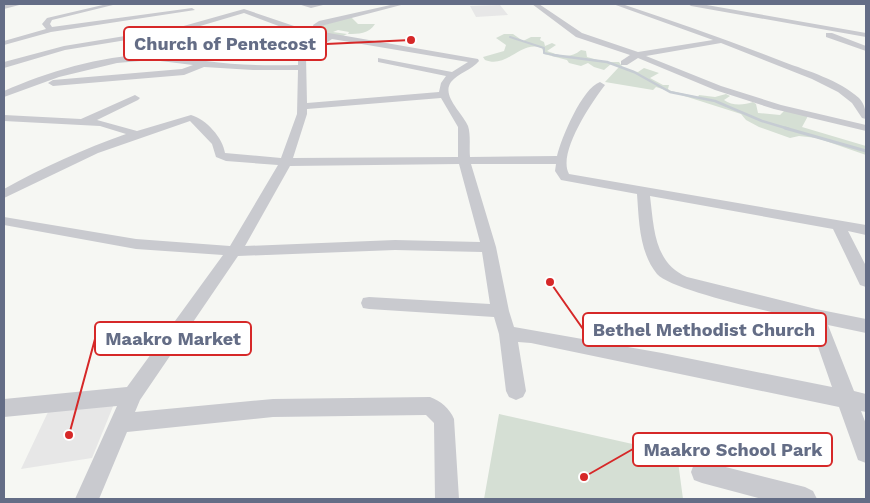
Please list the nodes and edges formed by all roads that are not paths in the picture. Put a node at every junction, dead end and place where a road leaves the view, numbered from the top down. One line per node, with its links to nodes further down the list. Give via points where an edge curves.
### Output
1 (20, 4): 10 (street)
2 (114, 4): 16 (street, via 49,19 46,24)
3 (176, 4): 12 (street)
4 (301, 4): 5 (street)
5 (324, 4)
6 (402, 4): 18 (street, via 317,26)
7 (535, 4): 22 (street, via 574,33)
8 (616, 4): 19 (street)
9 (691, 4): 14 (street)
10 (4, 7)
11 (243, 7): 13 (street); 18 (street, via 289,27)
12 (192, 10): 13 (street); 16 (street)
13 (211, 20): 15 (street)
14 (792, 22): 17 (street); 21 (street)
15 (181, 29): 24 (street); 27 (street, via 64,48)
16 (50, 30): 20 (street)
17 (866, 33)
18 (326, 35): 24 (street); 28 (street, via 475,61)
19 (721, 40): 22 (street); 35 (street, via 841,90 856,101)
20 (4, 43)
21 (866, 49)
22 (637, 55): 25 (street); 38 (street, via 750,99)
23 (381, 60): 28 (street)
24 (302, 62): 26 (street, via 259,69); 34 (street)
25 (624, 63)
26 (204, 64): 29 (street, via 184,72); 29 (street, via 140,58 97,64)
27 (4, 65)
28 (453, 75): 32 (street, via 445,84)
29 (31, 83): 31 (street)
30 (600, 85): 40 (street, via 581,108)
31 (4, 94)
32 (444, 95): 34 (street); 42 (street, via 463,127)
33 (135, 98): 37 (street)
34 (303, 106): 41 (street)
35 (866, 116)
36 (4, 118): 37 (street)
37 (82, 122): 39 (street, via 108,124)
38 (866, 128)
39 (137, 134): 41 (street, via 194,119 218,143 222,156); 44 (street, via 54,166)
40 (561, 160): 42 (street); 43 (street, via 562,174 569,178)
41 (286, 162): 42 (street); 49 (street)
42 (464, 162): 48 (street)
43 (642, 191): 46 (street); 53 (street, via 648,231 659,265 669,276)
44 (4, 194)
45 (4, 221): 49 (street, via 136,244)
46 (838, 225): 47 (street); 50 (street)
47 (866, 230)
48 (489, 246): 49 (street, via 395,245); 52 (street)
49 (234, 251): 57 (street)
50 (866, 281)
51 (369, 302): 52 (street)
52 (500, 311): 55 (street)
53 (816, 316): 54 (street); 58 (street)
54 (866, 326)
55 (508, 334): 56 (street); 58 (street, via 662,361)
56 (516, 392)
57 (132, 394): 59 (street); 60 (street)
58 (856, 402): 61 (street)
59 (4, 408)
60 (119, 423): 63 (street); 64 (street, via 273,408 430,406 444,419)
61 (866, 452)
62 (702, 472): 65 (street)
63 (87, 499)
64 (447, 499)
65 (805, 499)

